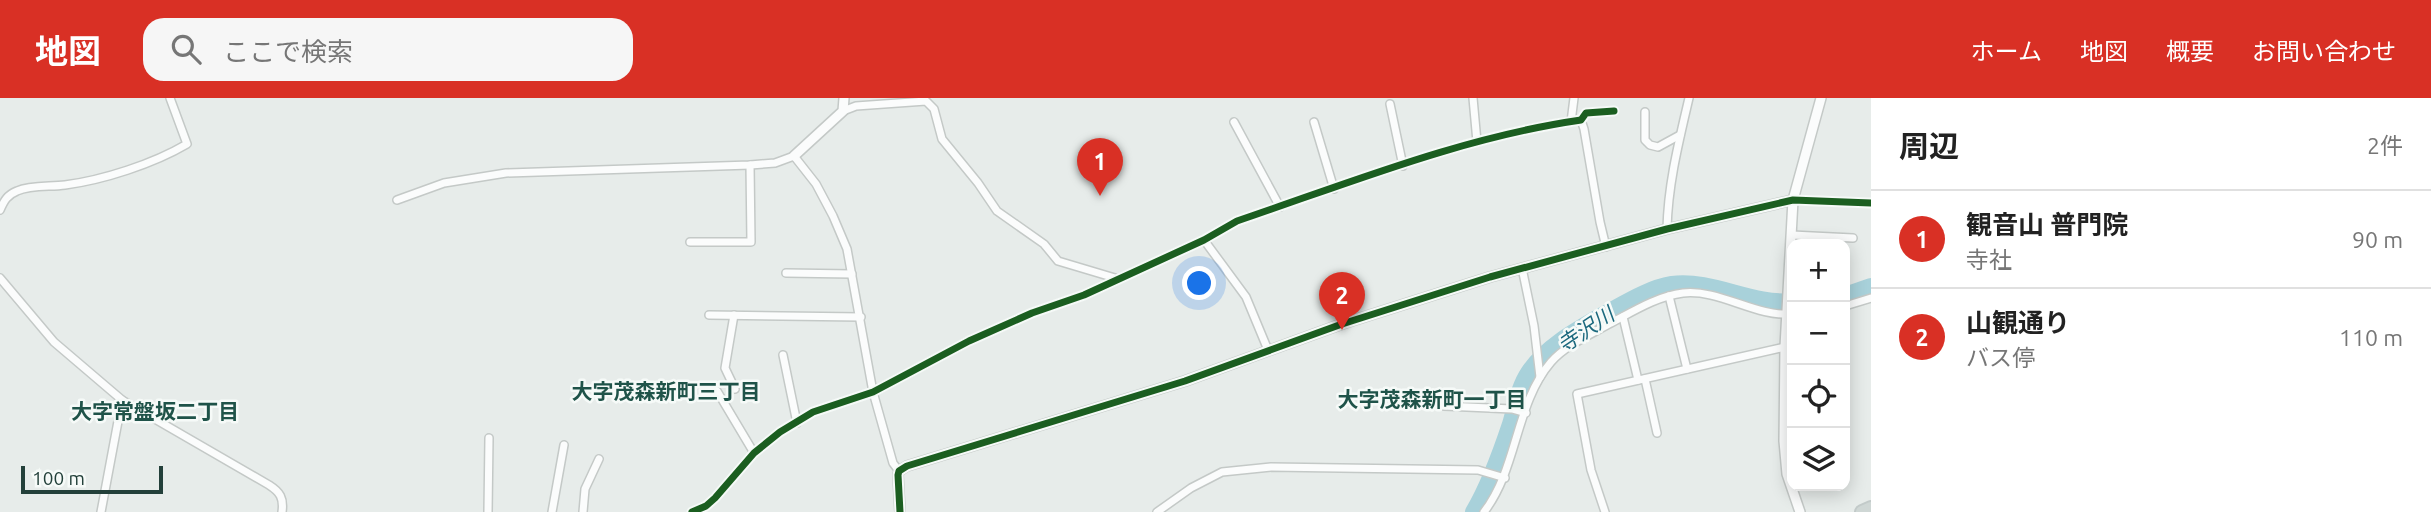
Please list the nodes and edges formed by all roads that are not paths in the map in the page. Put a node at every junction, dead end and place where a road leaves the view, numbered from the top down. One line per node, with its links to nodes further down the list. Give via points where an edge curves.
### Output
1 (170, 98): 25 (street, via 187,144 132,168 68,185 20,190 8,196)
2 (844, 98): 8 (street)
3 (1473, 98): 16 (street)
4 (1574, 98): 14 (street)
5 (1689, 98): 15 (street)
6 (1821, 98): 21 (street)
7 (1390, 104): 19 (street)
8 (843, 111): 17 (street); 36 (street, via 926,101 942,139 997,211 1044,244 1058,261)
9 (1614, 111): 11 (street, via 1586,113)
10 (1645, 112): 15 (street, via 1650,145 1658,147)
11 (1581, 120): 14 (street); 31 (street)
12 (1234, 122): 24 (street)
13 (1314, 122): 20 (street)
14 (1571, 122): 16 (street)
15 (1681, 134): 26 (street)
16 (1478, 142): 19 (street)
17 (794, 156): 18 (street); 34 (street, via 833,216)
18 (750, 165): 22 (street, via 506,173 453,180); 30 (street, via 751,242)
19 (1403, 166): 20 (street)
20 (1334, 189): 24 (street)
21 (1793, 200): 23 (street); 26 (street); 27 (street)
22 (397, 201)
23 (1871, 203)
24 (1280, 207): 29 (street, via 1237,221)
25 (0, 211)
26 (1667, 229): 31 (street)
27 (1792, 235): 28 (street); 39 (street)
28 (1853, 238)
29 (1204, 240): 36 (street); 48 (street, via 1246,297)
30 (690, 242)
31 (1606, 247): 32 (street)
32 (1522, 268): 48 (street); 51 (street)
33 (786, 273): 34 (street)
34 (852, 274): 44 (street)
35 (0, 278): 56 (street, via 54,342)
36 (1117, 279): 55 (street, via 969,341)
37 (1669, 296): 41 (street, via 1685,293); 45 (street); 50 (street)
38 (1871, 298): 40 (street)
39 (1789, 302)
40 (1850, 304)
41 (1787, 313)
42 (709, 315): 43 (street)
43 (734, 315): 44 (street); 53 (street, via 725,368)
44 (861, 317): 55 (street)
45 (1623, 317): 51 (street, via 1578,341 1553,360); 52 (street)
46 (1787, 330): 47 (street)
47 (1785, 347): 50 (street); 78 (street, via 1787,474)
48 (1268, 350): 65 (street, via 1185,381)
49 (783, 355): 59 (street)
50 (1687, 369): 52 (street)
51 (1540, 378): 58 (street)
52 (1641, 379): 60 (street); 77 (street, via 1577,394 1591,470)
53 (735, 389)
54 (717, 391): 63 (street)
55 (873, 392): 59 (street, via 813,412); 65 (street, via 893,463)
56 (122, 400): 68 (street); 69 (street, via 269,485 279,492)
57 (1444, 406): 58 (street)
58 (1526, 413): 66 (street)
59 (797, 423): 63 (street)
60 (1657, 433)
61 (489, 438): 70 (street)
62 (564, 445): 71 (street)
63 (754, 453): 73 (street, via 715,498)
64 (599, 459): 72 (street, via 584,489)
65 (900, 471): 74 (street)
66 (1503, 478): 75 (street, via 1478,470 1271,467 1222,472); 76 (street)
67 (1871, 509): 79 (main road)
68 (101, 512)
69 (282, 512)
70 (488, 512)
71 (552, 512)
72 (583, 512)
73 (692, 512)
74 (900, 512)
75 (1157, 512)
76 (1485, 512)
77 (1605, 512)
78 (1800, 512)
79 (1862, 512)

